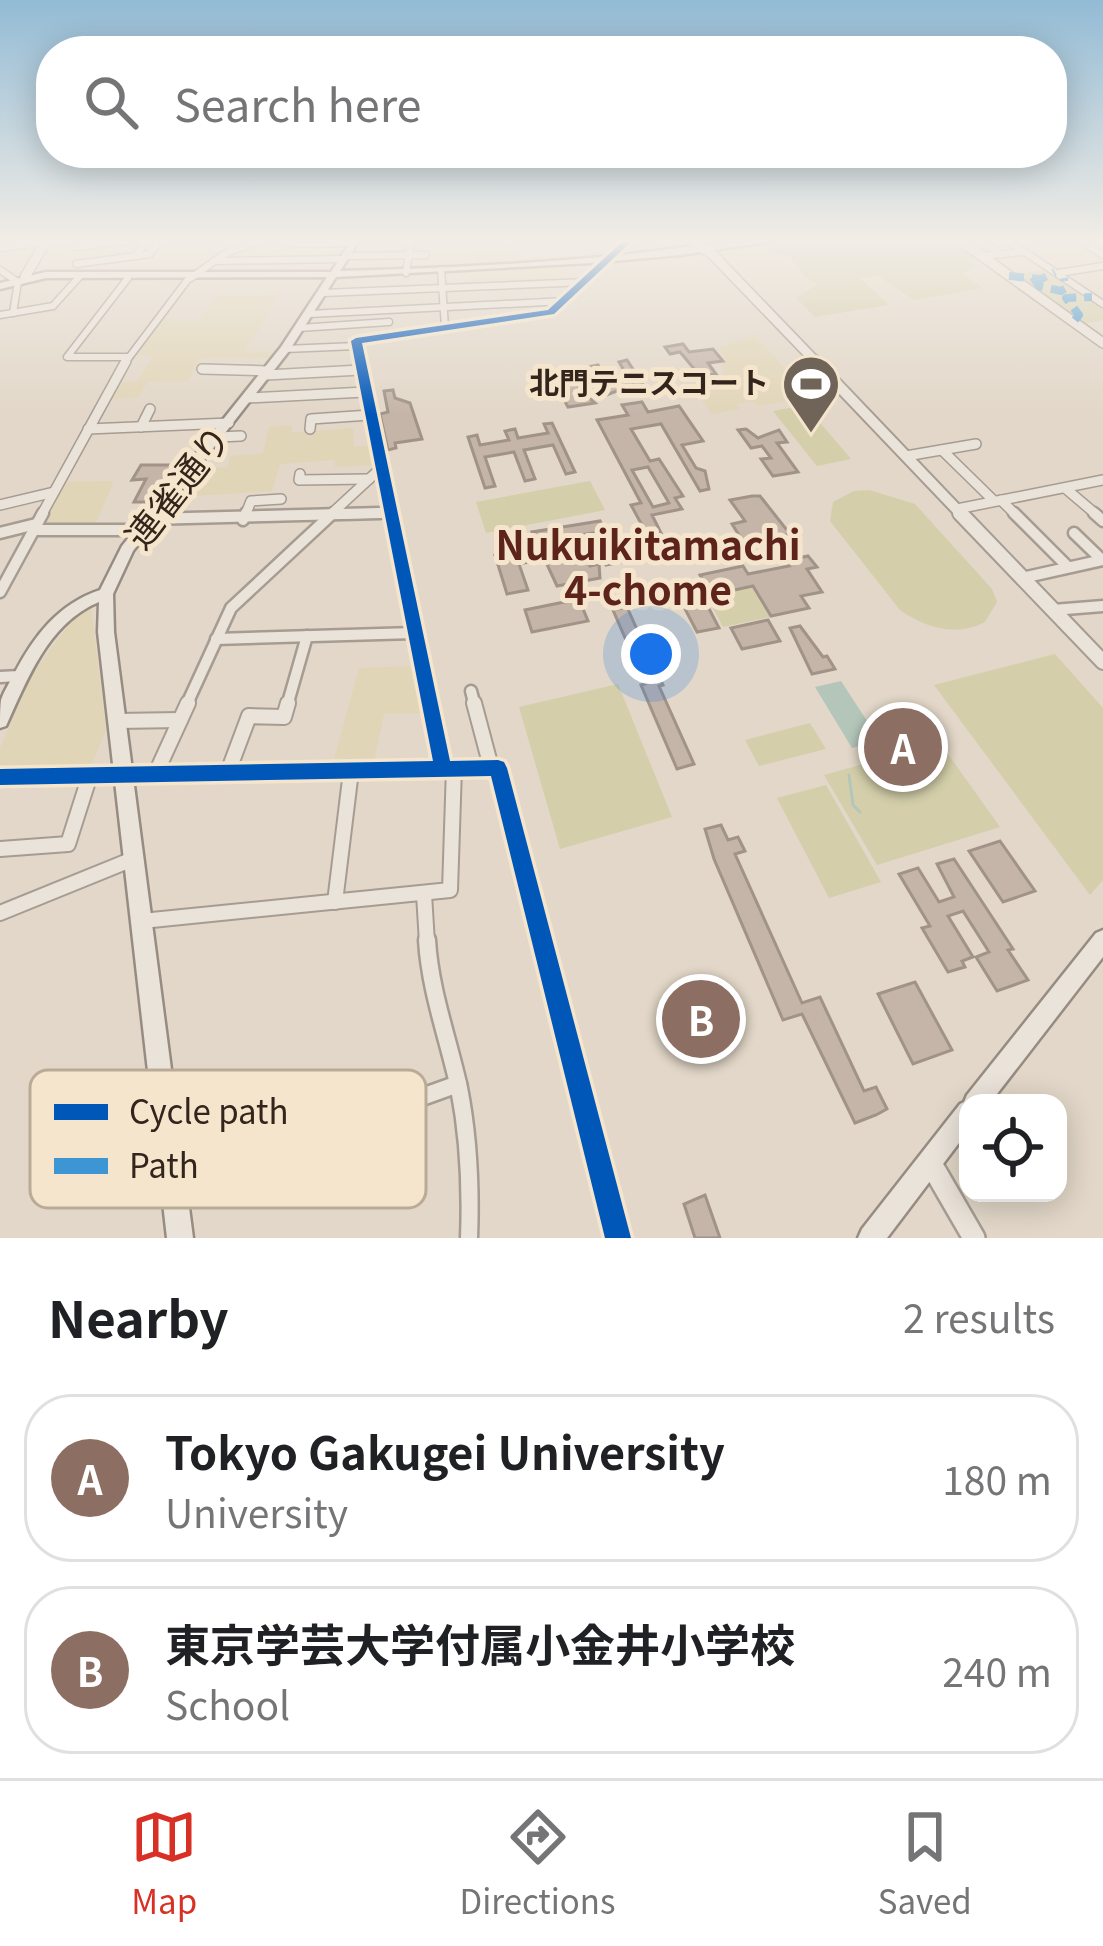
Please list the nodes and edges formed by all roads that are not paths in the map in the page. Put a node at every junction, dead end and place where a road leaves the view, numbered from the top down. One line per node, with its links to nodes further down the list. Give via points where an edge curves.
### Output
1 (16, 299): 12 (street)
2 (58, 299): 12 (street)
3 (112, 299): 21 (street, via 67,357)
4 (174, 299): 21 (street)
5 (318, 299): 13 (main road, 連雀通り)
6 (445, 299): 11 (street)
7 (567, 299): 10 (street)
8 (753, 299): 37 (street)
9 (1041, 299): 18 (street)
10 (565, 301): 11 (street); 16 (street, via 551,312)
11 (445, 307): 13 (street); 16 (street)
12 (13, 313): 14 (street)
13 (309, 314): 17 (main road, 連雀通り)
14 (0, 315)
15 (389, 322): 17 (street)
16 (445, 327): 19 (street)
17 (299, 328): 20 (main road, 連雀通り)
18 (1103, 343)
19 (356, 346): 20 (street); 23 (street)
20 (285, 349): 24 (main road, 連雀通り)
21 (129, 357): 31 (street)
22 (202, 368): 24 (street)
23 (361, 370): 24 (street); 25 (street)
24 (267, 373): 26 (main road, 連雀通り)
25 (365, 392): 26 (street); 28 (street)
26 (248, 398): 29 (main road, 連雀通り)
27 (150, 409): 30 (street)
28 (370, 415): 32 (street, via 311,419); 38 (street)
29 (229, 423): 30 (street); 34 (main road, 連雀通り)
30 (141, 427): 31 (street)
31 (88, 429): 43 (street)
32 (310, 429)
33 (241, 436): 34 (street)
34 (218, 437): 54 (main road, 連雀通り)
35 (976, 444): 36 (street)
36 (942, 450): 37 (street); 45 (street)
37 (906, 456): 48 (street)
38 (381, 468): 40 (street); 49 (street)
39 (300, 474): 40 (street, via 299,480)
40 (369, 479): 50 (street)
41 (1103, 480): 42 (street)
42 (1065, 488): 45 (street); 53 (street)
43 (54, 492): 47 (street); 55 (street)
44 (281, 500): 52 (street, via 251,501)
45 (997, 501): 48 (street); 59 (street)
46 (216, 504): 51 (street)
47 (0, 505)
48 (957, 509): 60 (street)
49 (390, 513): 50 (street); 65 (street)
50 (328, 516): 52 (street); 67 (street, via 231,608)
51 (210, 518): 52 (street); 54 (street)
52 (244, 518)
53 (1103, 521)
54 (145, 524): 55 (street); 62 (main road, 連雀通り)
55 (34, 527): 56 (street); 61 (street)
56 (0, 533)
57 (1073, 533): 58 (street)
58 (1102, 559): 59 (street)
59 (1068, 567): 60 (street)
60 (1022, 578): 64 (street)
61 (0, 592)
62 (106, 594): 69 (main road, 連雀通り, via 71,609); 74 (main road)
63 (1103, 606): 64 (street)
64 (1053, 610): 68 (street)
65 (414, 633): 66 (street); 76 (street)
66 (307, 636): 67 (street); 78 (street, via 284,717 249,716)
67 (217, 639): 72 (street)
68 (1103, 662)
69 (19, 676): 70 (street); 73 (main road, 連雀通り)
70 (0, 677)
71 (471, 691): 75 (street)
72 (180, 720): 74 (street); 79 (street)
73 (0, 721)
74 (117, 722): 80 (main road)
75 (491, 767): 76 (street); 99 (street, via 500,773)
76 (448, 769): 77 (street); 85 (street, via 450,890)
77 (351, 771): 78 (street); 86 (street)
78 (228, 772): 79 (street)
79 (156, 773): 80 (street)
80 (124, 774): 81 (street); 84 (main road)
81 (90, 775): 82 (street); 83 (street, via 68,844)
82 (0, 777)
83 (0, 849)
84 (133, 859): 87 (street); 88 (main road)
85 (424, 894): 86 (street); 91 (street, via 429,976)
86 (335, 902): 88 (street)
87 (0, 913)
88 (142, 921): 90 (main road)
89 (1102, 945): 92 (main road)
90 (160, 1070)
91 (458, 1084): 93 (street); 98 (street, via 472,1163)
92 (982, 1094)
93 (426, 1095)
94 (959, 1124): 95 (main road)
95 (930, 1162): 100 (main road); 101 (street)
96 (177, 1208): 97 (main road)
97 (180, 1238)
98 (469, 1238)
99 (618, 1238)
100 (871, 1238)
101 (974, 1238)

